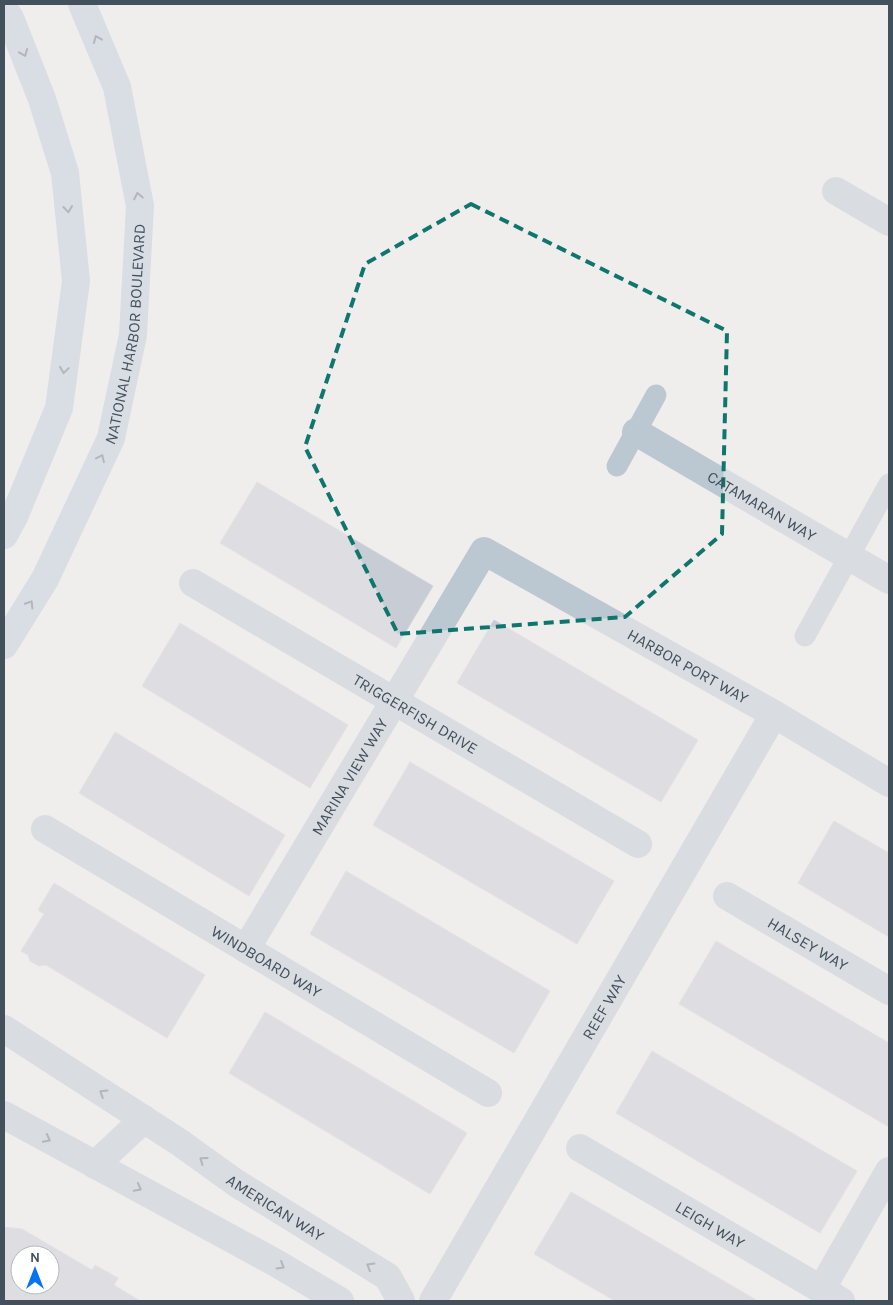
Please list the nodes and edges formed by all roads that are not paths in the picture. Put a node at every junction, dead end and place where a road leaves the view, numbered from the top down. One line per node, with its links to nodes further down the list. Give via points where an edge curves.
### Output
1 (82, 4): 15 (main road, NATIONAL HARBOR BOULEVARD, one-way to 1, via 45,579 111,438 133,335 140,206 117,87)
2 (4, 10): 9 (main road, one-way to 9, via 42,99 65,173 76,281 59,408)
3 (836, 191): 4 (street)
4 (889, 222)
5 (656, 395): 6 (lane)
6 (636, 432): 7 (lane); 11 (street, CATAMARAN WAY)
7 (617, 466)
8 (889, 484): 11 (lane)
9 (4, 535)
10 (484, 551): 16 (street, MARINA VIEW WAY); 17 (street, HARBOR PORT WAY)
11 (849, 556): 12 (street, CATAMARAN WAY); 14 (lane)
12 (889, 580)
13 (193, 583): 16 (street, TRIGGERFISH DRIVE)
14 (805, 636)
15 (4, 645)
16 (394, 701): 20 (street, TRIGGERFISH DRIVE); 22 (street, MARINA VIEW WAY)
17 (774, 714): 18 (street, HARBOR PORT WAY); 34 (street, REEF WAY)
18 (889, 783)
19 (45, 829): 22 (street, WINDBOARD WAY)
20 (638, 844)
21 (727, 896): 23 (street, HALSEY WAY)
22 (246, 949): 25 (street, WINDBOARD WAY)
23 (889, 991)
24 (4, 1030): 27 (street, AMERICAN WAY, one-way to 24)
25 (488, 1093)
26 (4, 1115): 29 (street, one-way to 29)
27 (144, 1119): 29 (street); 33 (street, AMERICAN WAY, one-way to 27, via 388,1277 236,1183)
28 (580, 1148): 31 (street, LEIGH WAY)
29 (95, 1165): 32 (street, one-way to 32)
30 (889, 1171): 31 (street)
31 (831, 1295)
32 (340, 1301)
33 (401, 1301)
34 (433, 1301)

